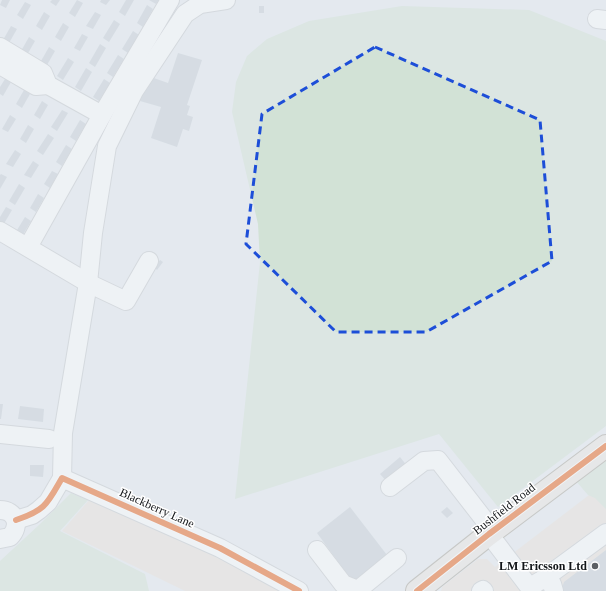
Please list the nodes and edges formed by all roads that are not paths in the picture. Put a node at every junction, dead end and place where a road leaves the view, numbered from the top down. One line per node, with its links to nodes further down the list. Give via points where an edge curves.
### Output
1 (170, 0): 6 (street)
2 (226, 0): 10 (street, via 200,4 185,14 134,91 107,146)
3 (0, 47): 5 (street, via 43,73)
4 (0, 64): 5 (street, via 36,86)
5 (48, 85): 6 (street)
6 (102, 115): 8 (street)
7 (0, 231): 8 (street)
8 (28, 247): 10 (street)
9 (149, 261): 10 (street, via 126,301)
10 (88, 283): 14 (street, via 62,433)
11 (0, 434): 12 (street)
12 (49, 439)
13 (606, 446): 19 (main road, Bushfield Road)
14 (62, 478): 17 (street, via 48,502 32,515); 26 (street, Blackberry Lane, via 220,548)
15 (390, 488): 19 (street, via 424,461 438,460)
16 (0, 510): 17 (street, via 11,512)
17 (16, 520): 20 (street, via 14,534 6,539)
18 (606, 532): 24 (street)
19 (488, 535): 24 (street); 25 (main road, Bushfield Road)
20 (0, 539)
21 (317, 550): 23 (street)
22 (397, 558): 23 (street, via 358,590)
23 (340, 587)
24 (536, 588)
25 (424, 589)
26 (299, 591)

